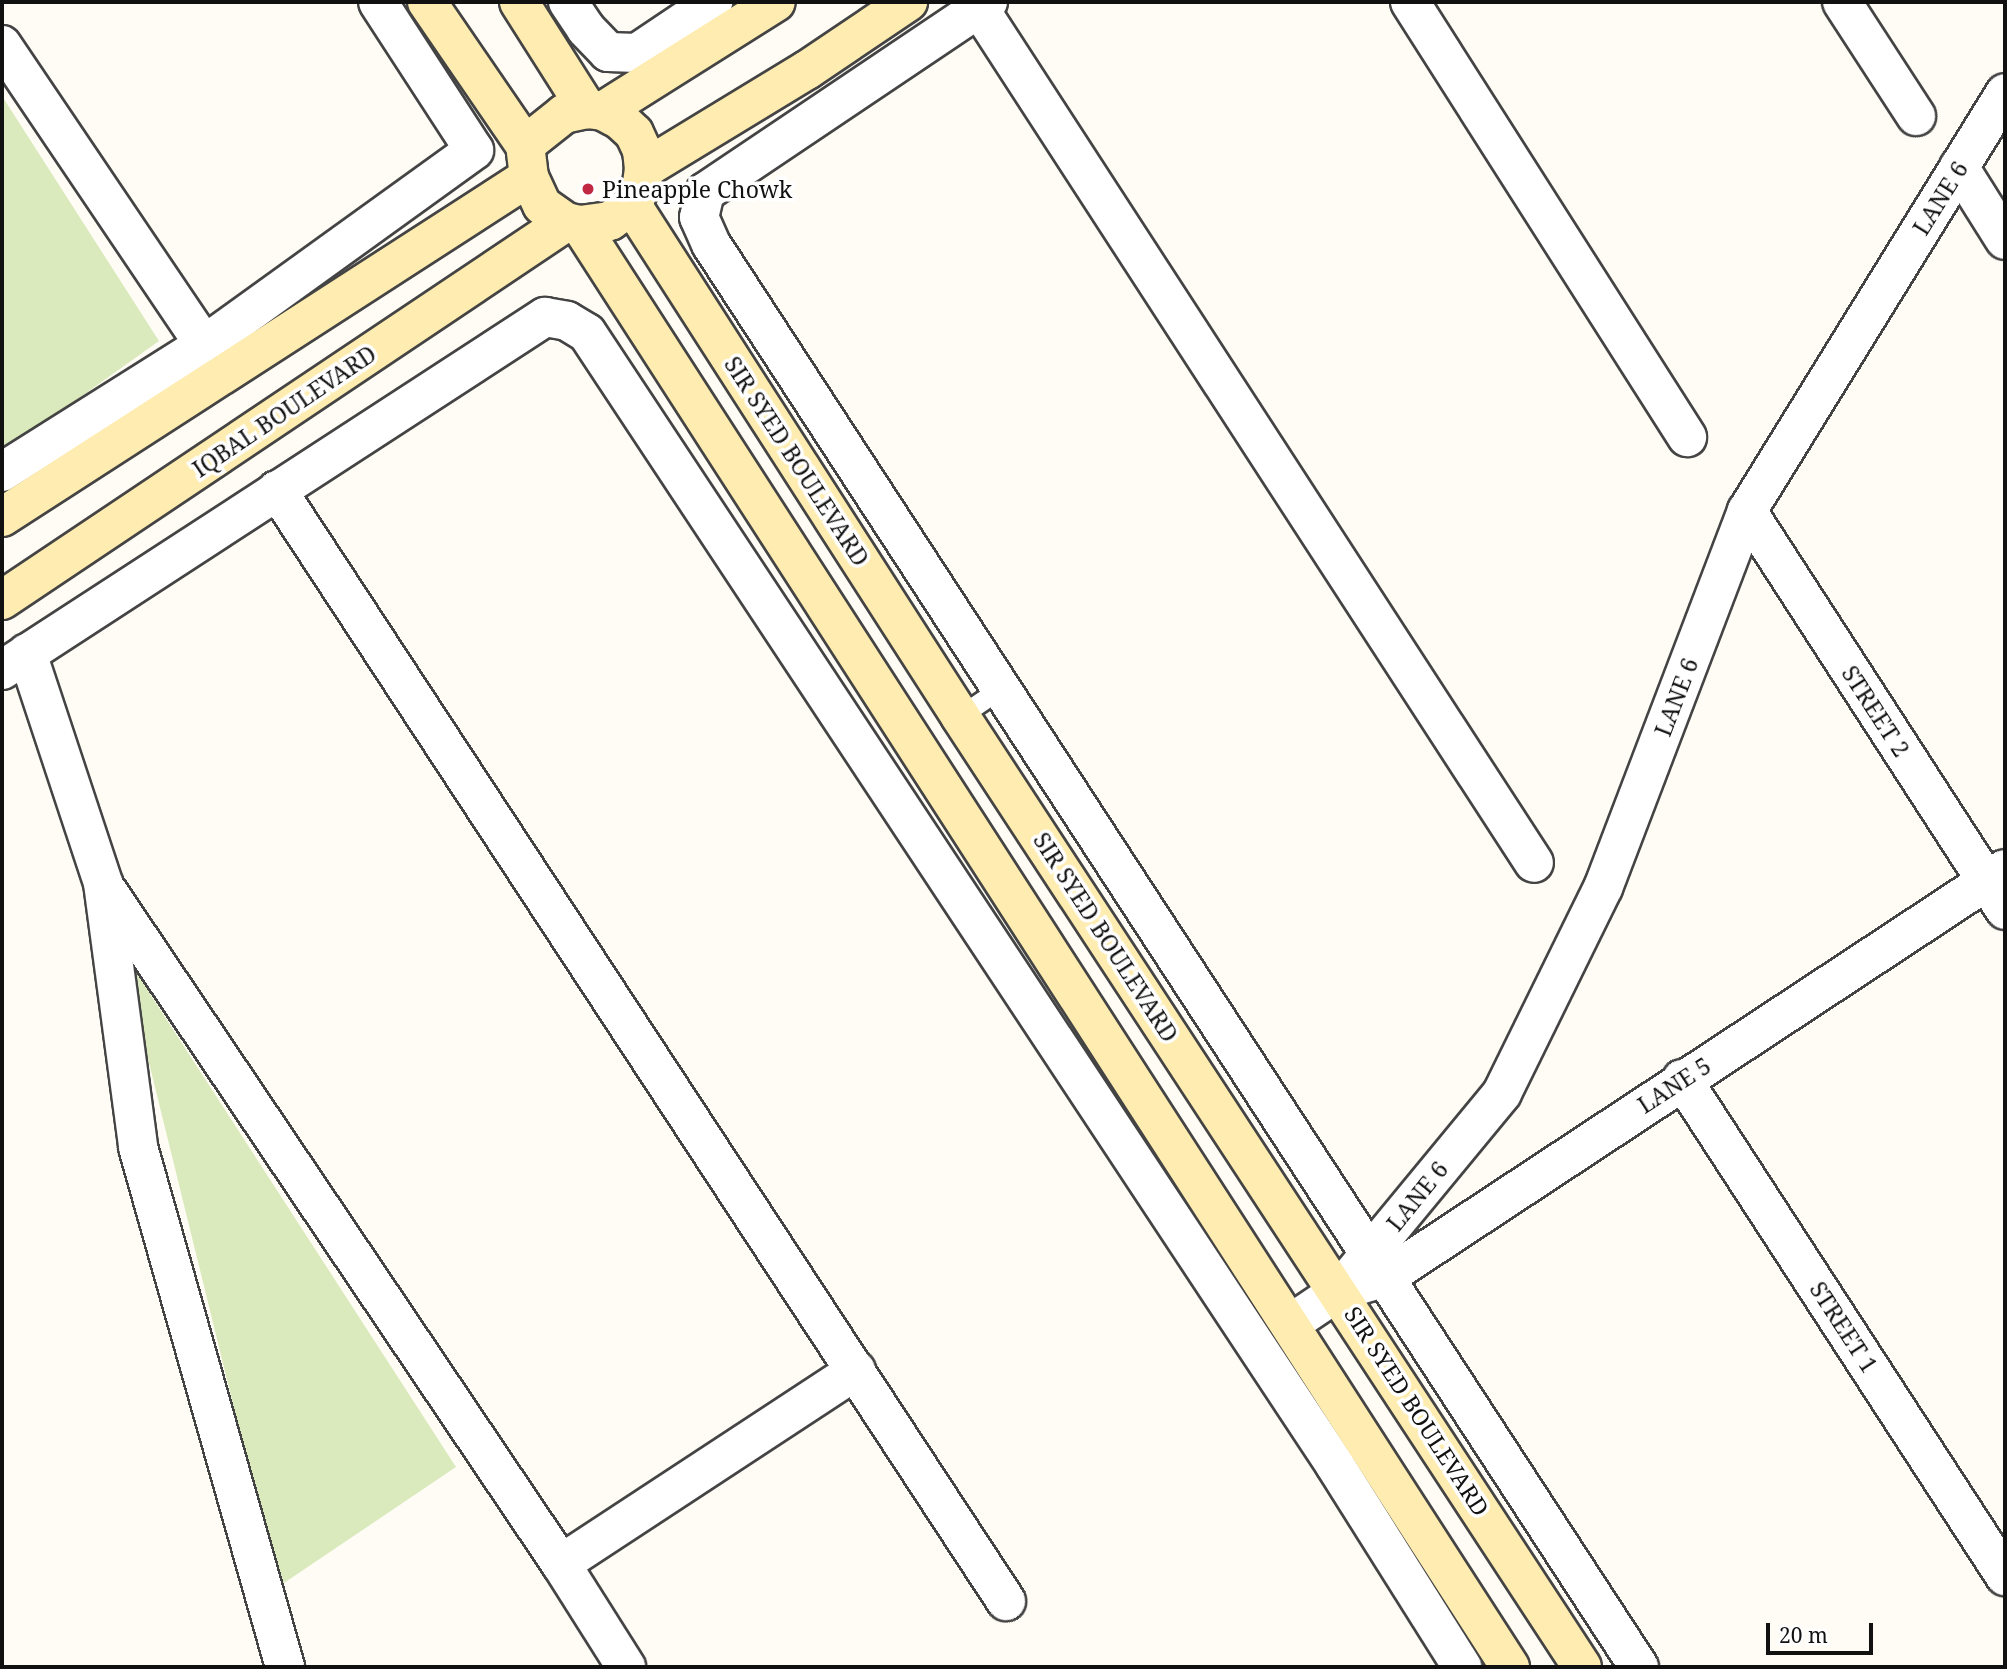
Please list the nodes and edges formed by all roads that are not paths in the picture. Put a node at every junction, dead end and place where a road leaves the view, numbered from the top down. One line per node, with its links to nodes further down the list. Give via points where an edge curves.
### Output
1 (378, 2): 21 (street, via 474,150)
2 (427, 2): 15 (street)
3 (519, 2): 13 (street)
4 (569, 2): 5 (street, via 608,52 637,53)
5 (713, 2)
6 (776, 2): 13 (street)
7 (908, 2): 17 (street)
8 (1410, 2): 22 (street)
9 (1842, 2): 14 (street)
10 (984, 5): 29 (street, via 705,192 699,217 711,244); 31 (street)
11 (2, 45): 21 (street)
12 (2005, 93): 16 (street, LANE 6)
13 (595, 110): 15 (street, via 564,114); 17 (street, via 620,120 634,133)
14 (1916, 116)
15 (527, 161): 19 (street, via 542,205); 26 (street)
16 (1959, 167): 20 (street); 25 (street, LANE 6)
17 (645, 169): 18 (street)
18 (632, 205): 19 (street, via 610,221); 30 (street, SIR SYED BOULEVARD)
19 (573, 224): 27 (street, IQBAL BOULEVARD); 37 (street)
20 (2005, 240)
21 (204, 345): 23 (street)
22 (1687, 437)
23 (2, 472)
24 (277, 491): 28 (street); 38 (street); 44 (street, via 545,317 568,321 587,333 1335,1465)
25 (1747, 511): 33 (street, STREET 2); 35 (street, LANE 6, via 1602,888 1502,1093)
26 (2, 517)
27 (2, 600)
28 (14, 662): 32 (street)
29 (1001, 688): 30 (lane); 35 (street)
30 (960, 716): 36 (street, SIR SYED BOULEVARD)
31 (1534, 863)
32 (103, 883): 39 (street); 42 (street, via 138,1147)
33 (1999, 887): 34 (street, LANE 5)
34 (1682, 1079): 35 (street, LANE 5); 40 (street, STREET 1)
35 (1378, 1265): 36 (street, LANE 5); 47 (street)
36 (1339, 1291): 37 (street, LANE 5); 46 (street, SIR SYED BOULEVARD)
37 (1290, 1324): 45 (street)
38 (856, 1370): 39 (street); 41 (street)
39 (561, 1564): 43 (street)
40 (2005, 1576)
41 (1006, 1601)
42 (285, 1667)
43 (626, 1667)
44 (1462, 1667)
45 (1510, 1667)
46 (1582, 1667)
47 (1639, 1667)

